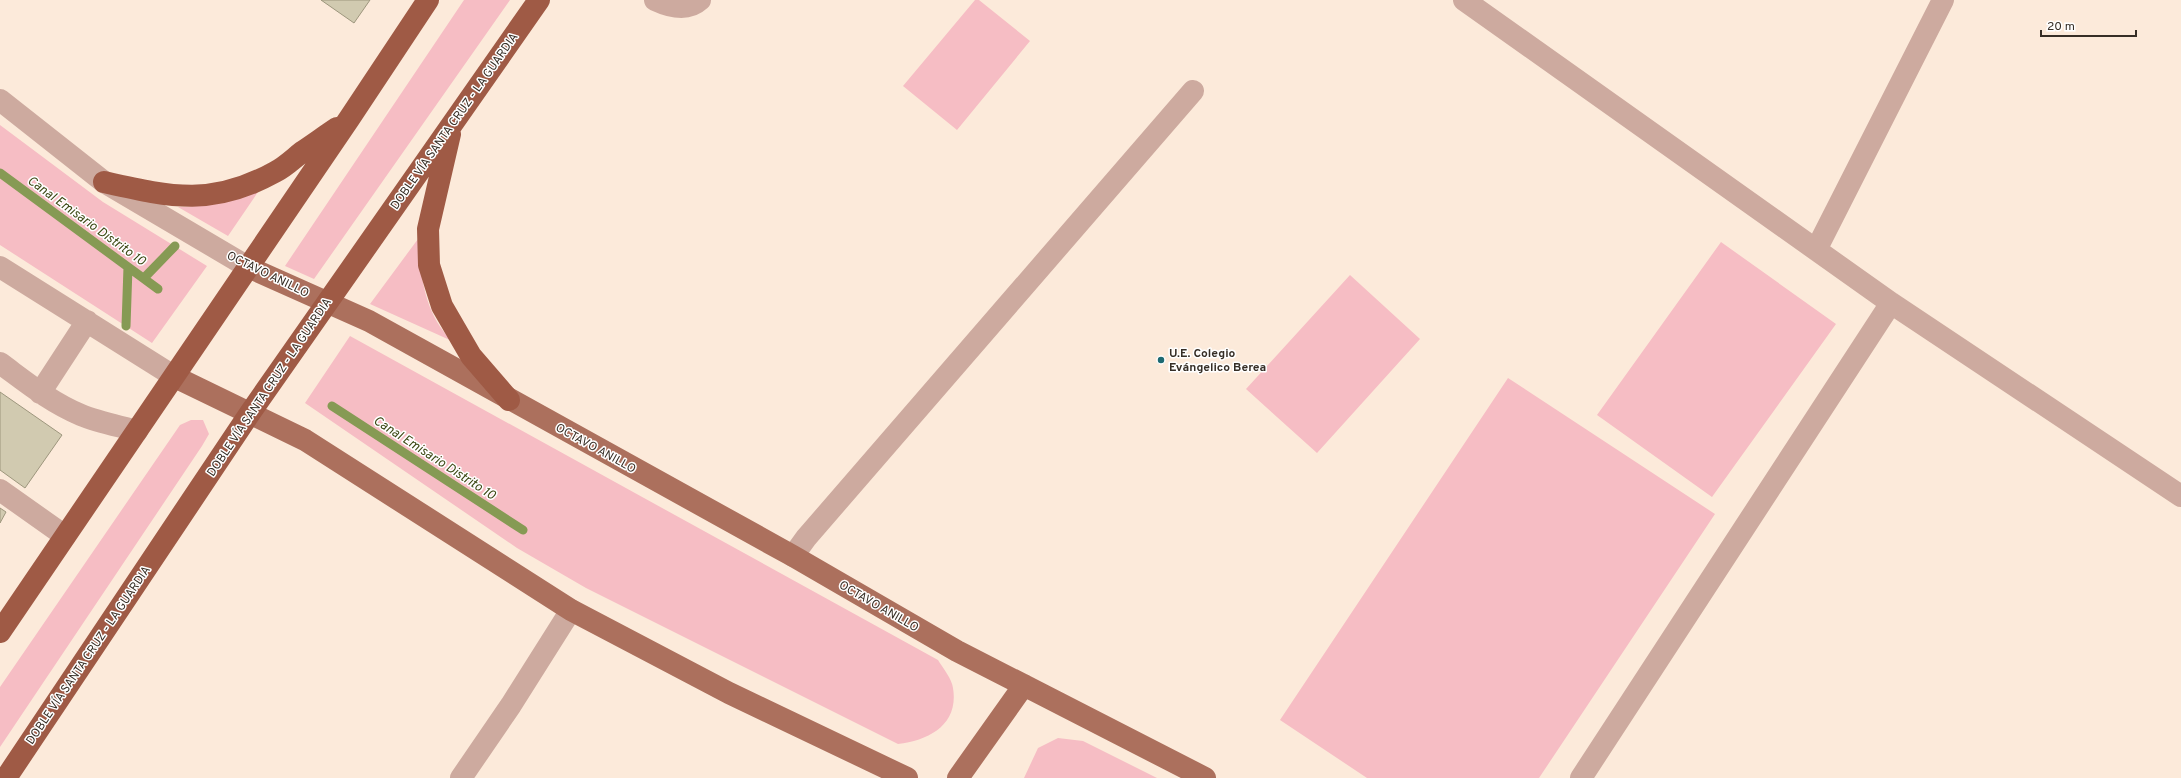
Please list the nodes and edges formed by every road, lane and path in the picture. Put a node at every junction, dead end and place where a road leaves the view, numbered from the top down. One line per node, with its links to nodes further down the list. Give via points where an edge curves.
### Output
1 (428, 0): 9 (highway)
2 (539, 0): 10 (highway, DOBLE VÍA SANTA CRUZ - LA GUARDIA)
3 (655, 0): 4 (street, via 671,8 693,6)
4 (700, 0)
5 (1464, 0): 12 (street)
6 (1943, 0): 12 (street)
7 (1193, 91): 27 (street, via 811,532)
8 (0, 100): 11 (street, OCTAVO ANILLO)
9 (350, 119): 11 (highway, via 277,172 247,186 214,194 185,197 152,193); 14 (highway)
10 (452, 123): 15 (highway, DOBLE VÍA SANTA CRUZ - LA GUARDIA); 21 (highway, via 428,229 429,264 442,306 471,356)
11 (104, 182): 14 (street, OCTAVO ANILLO)
12 (1816, 250): 16 (street)
13 (0, 267): 17 (street)
14 (248, 267): 15 (main road, OCTAVO ANILLO); 19 (highway)
15 (327, 302): 21 (main road, OCTAVO ANILLO, via 369,321); 22 (highway, DOBLE VÍA SANTA CRUZ - LA GUARDIA)
16 (1891, 304): 25 (street); 36 (street)
17 (87, 321): 19 (street); 20 (street)
18 (0, 363): 20 (street)
19 (175, 376): 22 (main road); 23 (highway)
20 (40, 393): 23 (street, via 82,415)
21 (509, 400): 27 (main road, OCTAVO ANILLO)
22 (250, 413): 28 (main road, via 305,440); 31 (highway, DOBLE VÍA SANTA CRUZ - LA GUARDIA)
23 (137, 431): 26 (highway)
24 (0, 490): 26 (street)
25 (2181, 496)
26 (66, 536): 29 (highway)
27 (793, 556): 30 (main road, OCTAVO ANILLO, via 957,651)
28 (571, 610): 32 (street); 33 (main road, via 729,693)
29 (0, 632)
30 (1024, 686): 34 (main road); 35 (main road, OCTAVO ANILLO)
31 (6, 778)
32 (461, 778)
33 (907, 778)
34 (958, 778)
35 (1205, 778)
36 (1581, 778)

